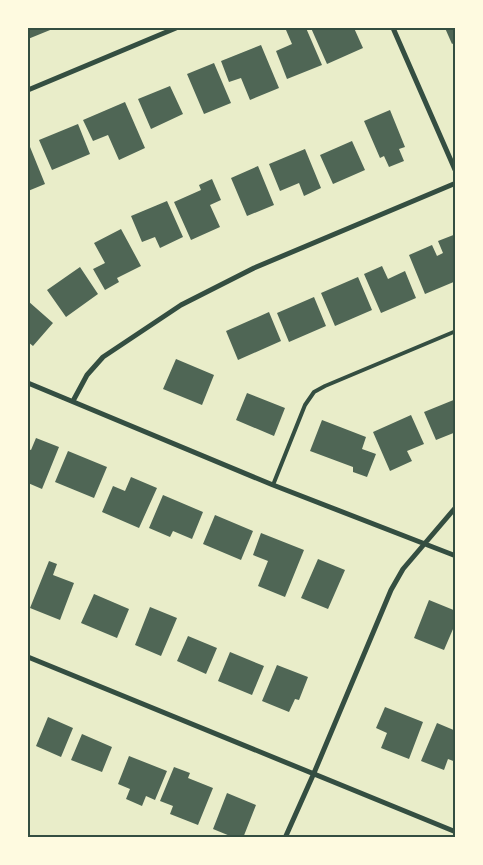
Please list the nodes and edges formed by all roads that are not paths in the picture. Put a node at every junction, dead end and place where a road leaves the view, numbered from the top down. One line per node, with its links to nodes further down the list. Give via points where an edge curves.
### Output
1 (176, 28): 3 (street)
2 (393, 28): 4 (street)
3 (28, 90)
4 (456, 172)
5 (456, 183): 8 (street, via 254,268 181,305 103,357 87,375)
6 (456, 331): 9 (lane, via 314,392 305,404)
7 (28, 383): 8 (street)
8 (73, 401): 9 (street)
9 (273, 485): 11 (street)
10 (456, 507): 11 (street)
11 (425, 544): 12 (street); 14 (street, via 403,569 391,590)
12 (456, 556)
13 (28, 657): 14 (street)
14 (314, 773): 15 (street); 16 (street)
15 (456, 832)
16 (285, 838)

